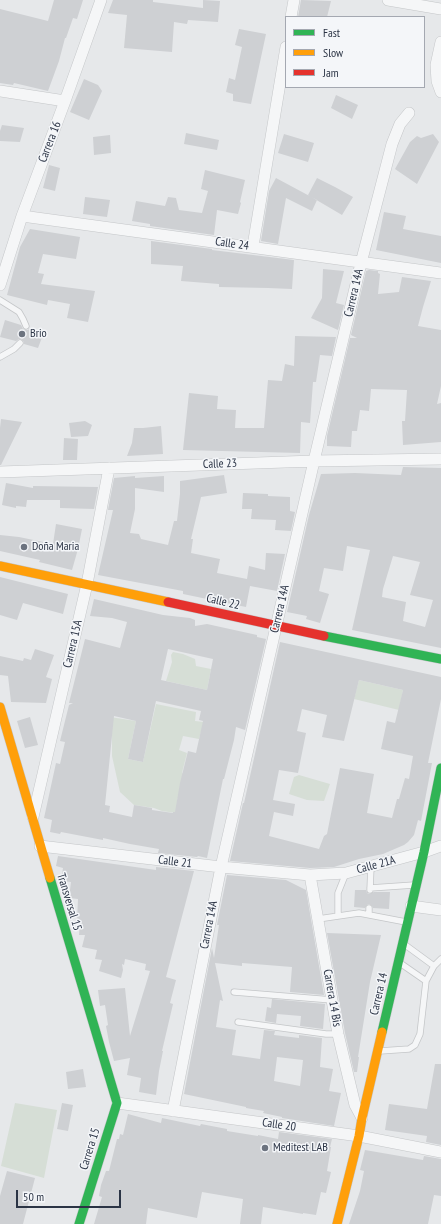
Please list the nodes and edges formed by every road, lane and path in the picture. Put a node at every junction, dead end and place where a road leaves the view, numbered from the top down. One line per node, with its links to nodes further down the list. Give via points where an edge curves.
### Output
1 (101, 0): 11 (street, Carrera 16)
2 (294, 0): 6 (street)
3 (388, 0): 4 (street)
4 (421, 3): 5 (street)
5 (441, 9)
6 (291, 16)
7 (441, 42): 10 (street, via 436,65)
8 (285, 53): 14 (street)
9 (0, 91): 11 (street)
10 (441, 92)
11 (65, 101): 13 (street, Carrera 16)
12 (409, 114): 15 (street, Carrera 14A, via 396,133)
13 (22, 216): 14 (street, Calle 24); 17 (street, Carrera 16)
14 (253, 246): 15 (street, Calle 24)
15 (361, 263): 16 (street, Calle 24); 23 (street, Carrera 14A)
16 (441, 273)
17 (0, 285)
18 (0, 300): 19 (lane, via 19,312)
19 (26, 326)
20 (20, 343): 21 (lane)
21 (0, 357)
22 (441, 459): 23 (street, Calle 23)
23 (314, 461): 24 (street, Calle 23); 28 (street, Carrera 14A)
24 (109, 468): 25 (street, Calle 23); 27 (street, Carrera 15A)
25 (0, 472)
26 (0, 566): 27 (street, Calle 22)
27 (87, 584): 28 (street, Calle 22); 32 (street, Carrera 15A)
28 (276, 626): 29 (street, Calle 22); 37 (street, Carrera 14A)
29 (441, 658)
30 (0, 707): 32 (street, Transversal 15)
31 (441, 768): 35 (street, Carrera 14)
32 (32, 819): 33 (street, Transversal 15)
33 (40, 846): 37 (street, Calle 21); 56 (street, Transversal 15)
34 (441, 846): 35 (street, Calle 21A)
35 (424, 852): 36 (street, Calle 21A); 40 (street, Carrera 14)
36 (370, 866): 38 (street, Calle 21A); 40 (lane, via 370,889)
37 (220, 868): 39 (street, Calle 21); 57 (street, Carrera 14A)
38 (346, 873): 39 (street, Calle 21A); 43 (lane, via 338,893)
39 (310, 875): 44 (street, Carrera 14 Bis)
40 (416, 885): 41 (street, Carrera 14)
41 (411, 906): 42 (street); 45 (street, Carrera 14)
42 (441, 910)
43 (338, 916): 44 (lane); 45 (lane, via 369,911)
44 (318, 919): 52 (street, Carrera 14 Bis)
45 (407, 922): 46 (street, Carrera 14)
46 (402, 943): 48 (street, Carrera 14); 49 (lane)
47 (441, 959): 49 (lane)
48 (398, 962): 50 (lane); 55 (street, Carrera 14)
49 (434, 966): 50 (lane)
50 (426, 981): 55 (lane, via 420,1034 415,1045 404,1050)
51 (234, 992): 52 (lane)
52 (332, 1000): 54 (street, Carrera 14 Bis)
53 (238, 1022): 54 (lane)
54 (338, 1034): 58 (street, Carrera 14 Bis, via 355,1105)
55 (378, 1051): 58 (street, Carrera 14)
56 (117, 1103): 57 (street, Calle 20); 61 (street, Carrera 15)
57 (173, 1111): 59 (street, Calle 20)
58 (362, 1118): 59 (street, Carrera 14)
59 (359, 1136): 60 (street, Calle 20); 62 (street, Carrera 14)
60 (441, 1152)
61 (79, 1224)
62 (337, 1224)

